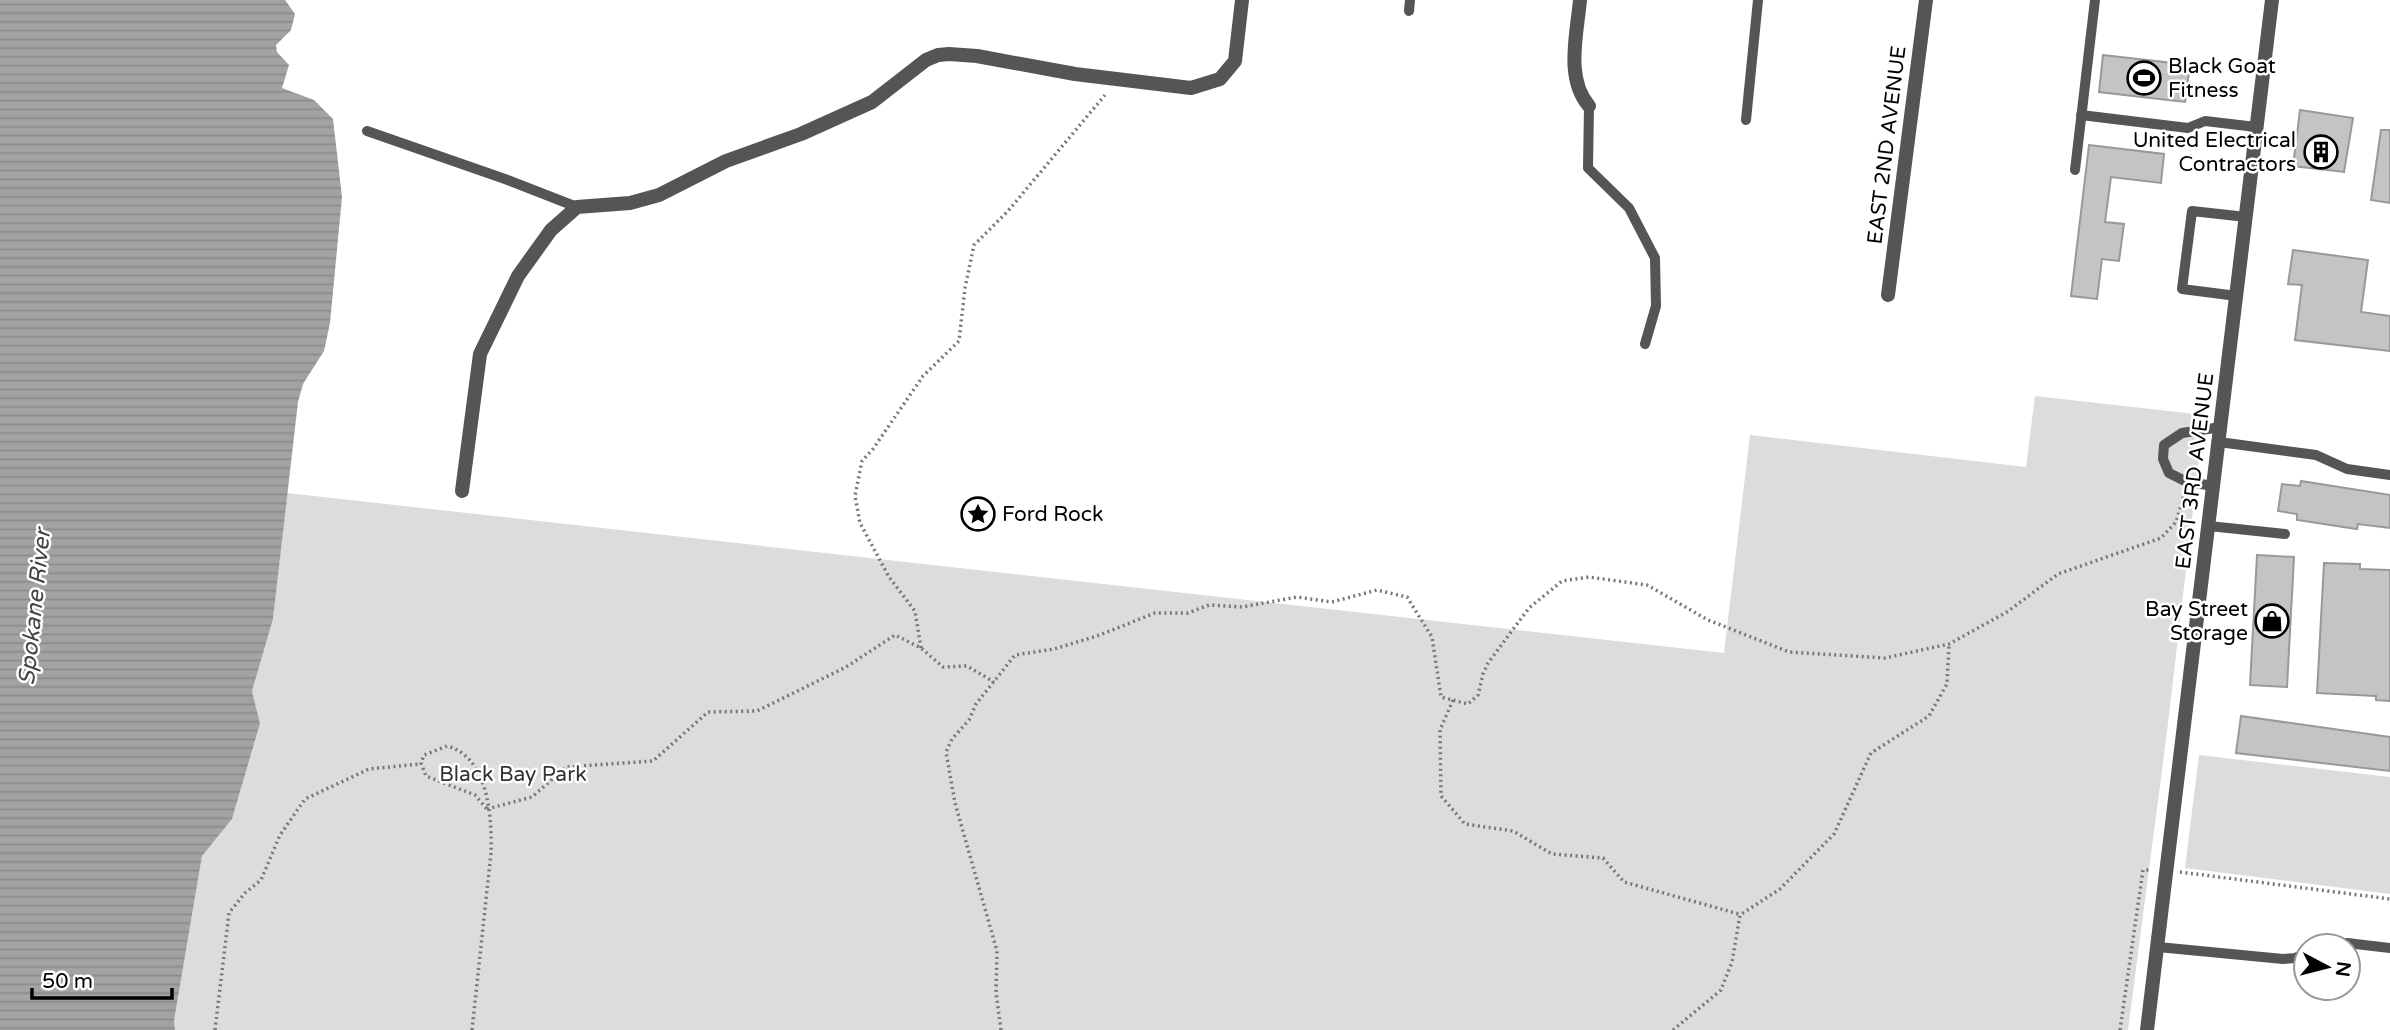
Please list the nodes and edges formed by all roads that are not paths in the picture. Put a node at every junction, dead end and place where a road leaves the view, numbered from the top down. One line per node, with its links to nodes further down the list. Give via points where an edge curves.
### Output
1 (1242, 0): 13 (street, via 1235,61 1220,79 1191,88 938,55 872,102 726,161 659,195 631,203)
2 (1580, 0): 7 (street, via 1575,79)
3 (1758, 0): 9 (lane)
4 (1926, 0): 15 (street, EAST 2ND AVENUE)
5 (2095, 0): 8 (lane)
6 (2272, 0): 10 (street, EAST 3RD AVENUE)
7 (1589, 106): 17 (lane, via 1588,168 1629,208 1655,258 1656,306)
8 (2081, 115): 10 (lane, via 2188,128 2205,121); 12 (lane)
9 (1746, 120)
10 (2256, 127): 14 (street, EAST 3RD AVENUE)
11 (367, 131): 13 (lane)
12 (2075, 170)
13 (576, 207): 21 (street, via 551,230 518,276 480,354)
14 (2246, 217): 16 (street, EAST 3RD AVENUE); 16 (lane, via 2192,211 2182,289)
15 (1888, 295)
16 (2237, 296): 18 (street, EAST 3RD AVENUE)
17 (1645, 344)
18 (2220, 435): 19 (lane, via 2316,455 2347,469); 20 (street, EAST 3RD AVENUE); 20 (lane, via 2182,433 2164,445 2169,474)
19 (2390, 475)
20 (2214, 486): 22 (street, EAST 3RD AVENUE)
21 (462, 491)
22 (2209, 526): 23 (lane); 25 (street, EAST 3RD AVENUE)
23 (2285, 534)
24 (2362, 945): 26 (lane)
25 (2158, 947): 27 (lane); 28 (street, EAST 3RD AVENUE)
26 (2390, 948)
27 (2292, 958)
28 (2147, 1030)

